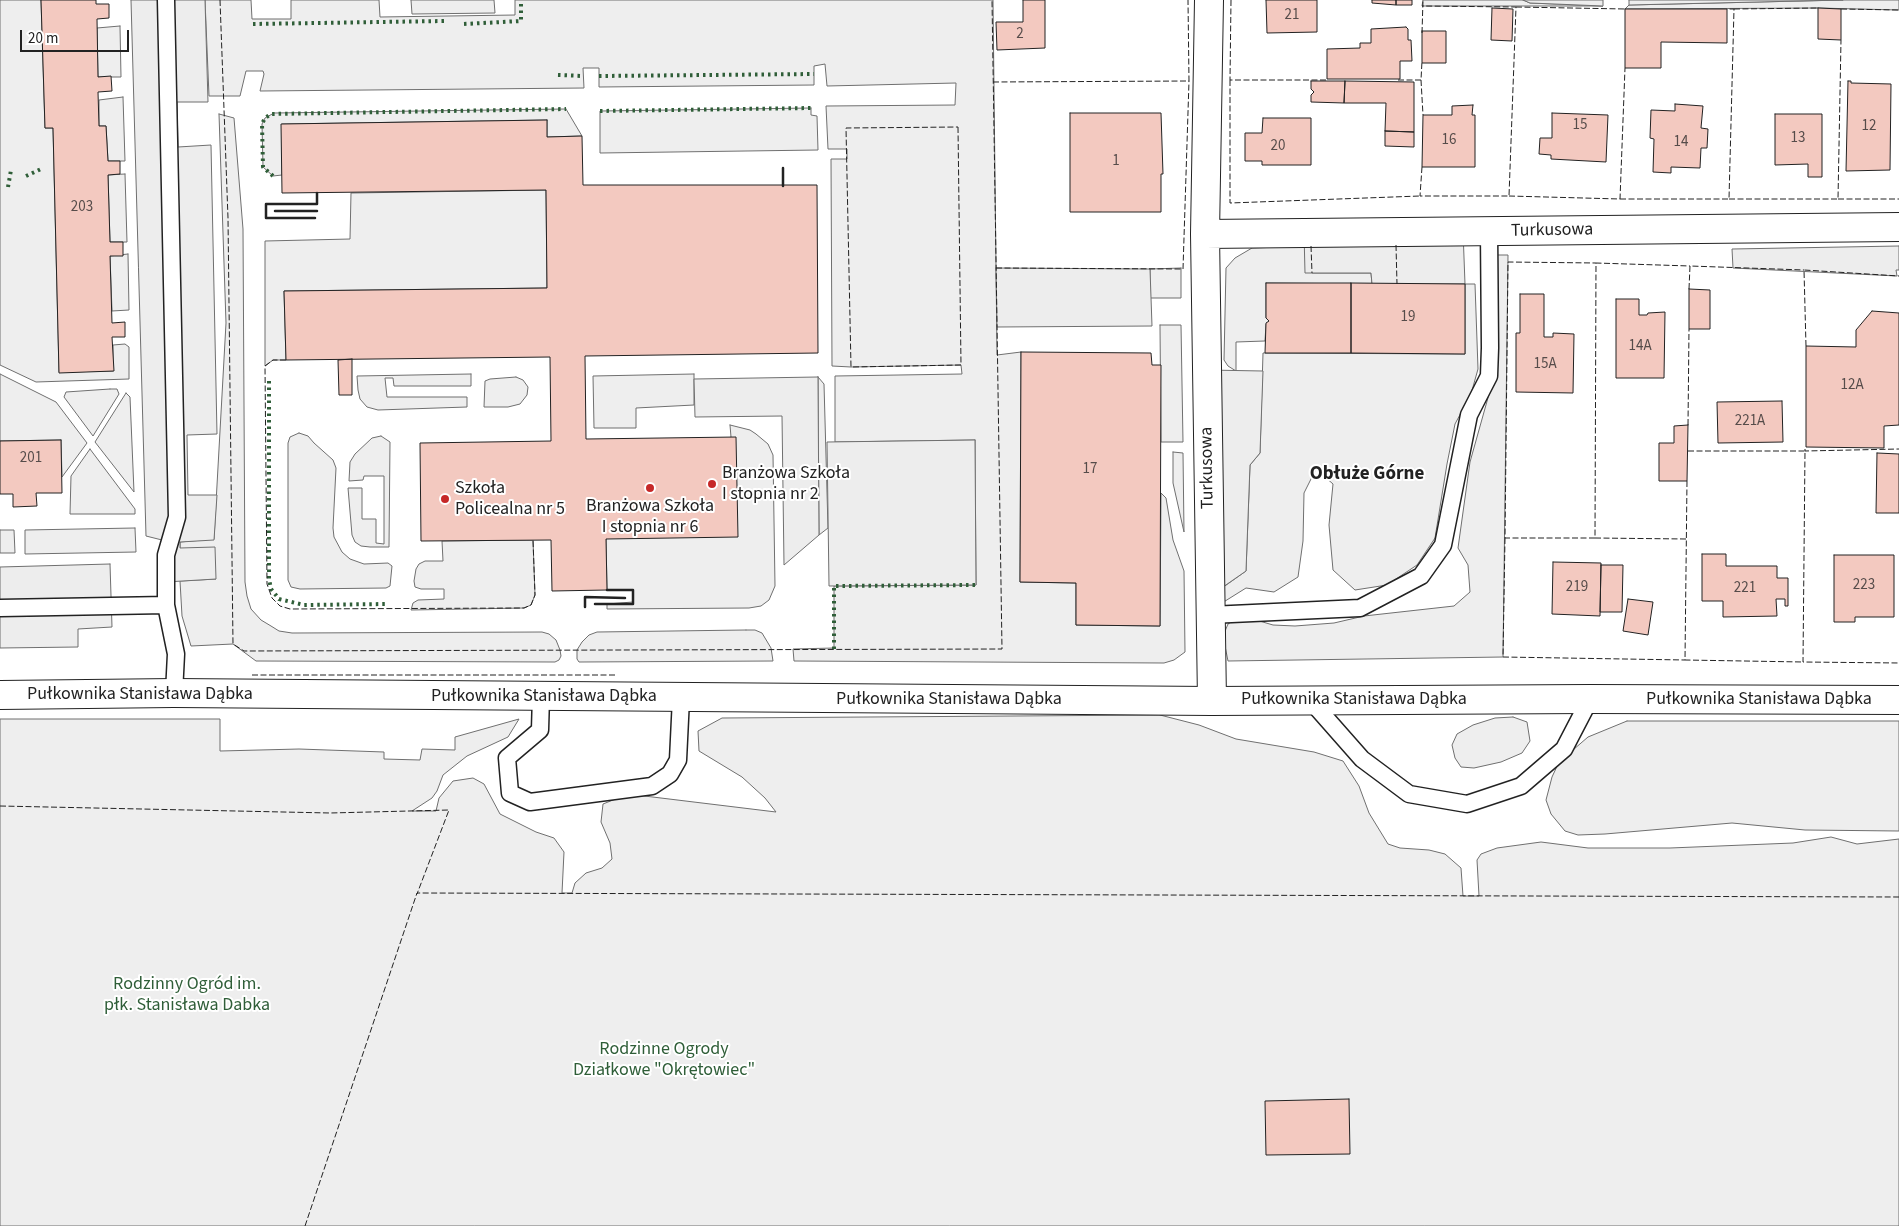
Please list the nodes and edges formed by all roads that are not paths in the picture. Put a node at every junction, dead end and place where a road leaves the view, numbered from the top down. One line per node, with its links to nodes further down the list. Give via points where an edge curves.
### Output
1 (166, 0): 6 (lane, via 177,517 166,555)
2 (1209, 0): 5 (street, Turkusowa)
3 (1899, 227): 4 (street, Turkusowa)
4 (1489, 231): 5 (street, Turkusowa); 8 (lane, via 1489,376 1470,415 1443,545 1421,576 1360,608)
5 (1205, 234): 8 (street, Turkusowa)
6 (166, 605): 7 (lane); 9 (lane, via 176,654)
7 (0, 608)
8 (1210, 615): 16 (street, Turkusowa)
9 (174, 694): 10 (street, Pułkownika Stanisława Dąbka); 11 (street, Pułkownika Stanisława Dąbka)
10 (0, 695)
11 (541, 696): 12 (street, Pułkownika Stanisława Dąbka); 12 (lane, via 540,730 507,758 510,793 530,802 652,786 670,774 678,760)
12 (681, 698): 16 (street, Pułkownika Stanisława Dąbka)
13 (1590, 699): 14 (street, Pułkownika Stanisława Dąbka); 14 (lane, via 1564,749 1557,756 1521,786 1466,804 1409,794 1362,759); 15 (street, Pułkownika Stanisława Dąbka)
14 (1310, 700): 16 (street, Pułkownika Stanisława Dąbka)
15 (1899, 700)
16 (1212, 701)

